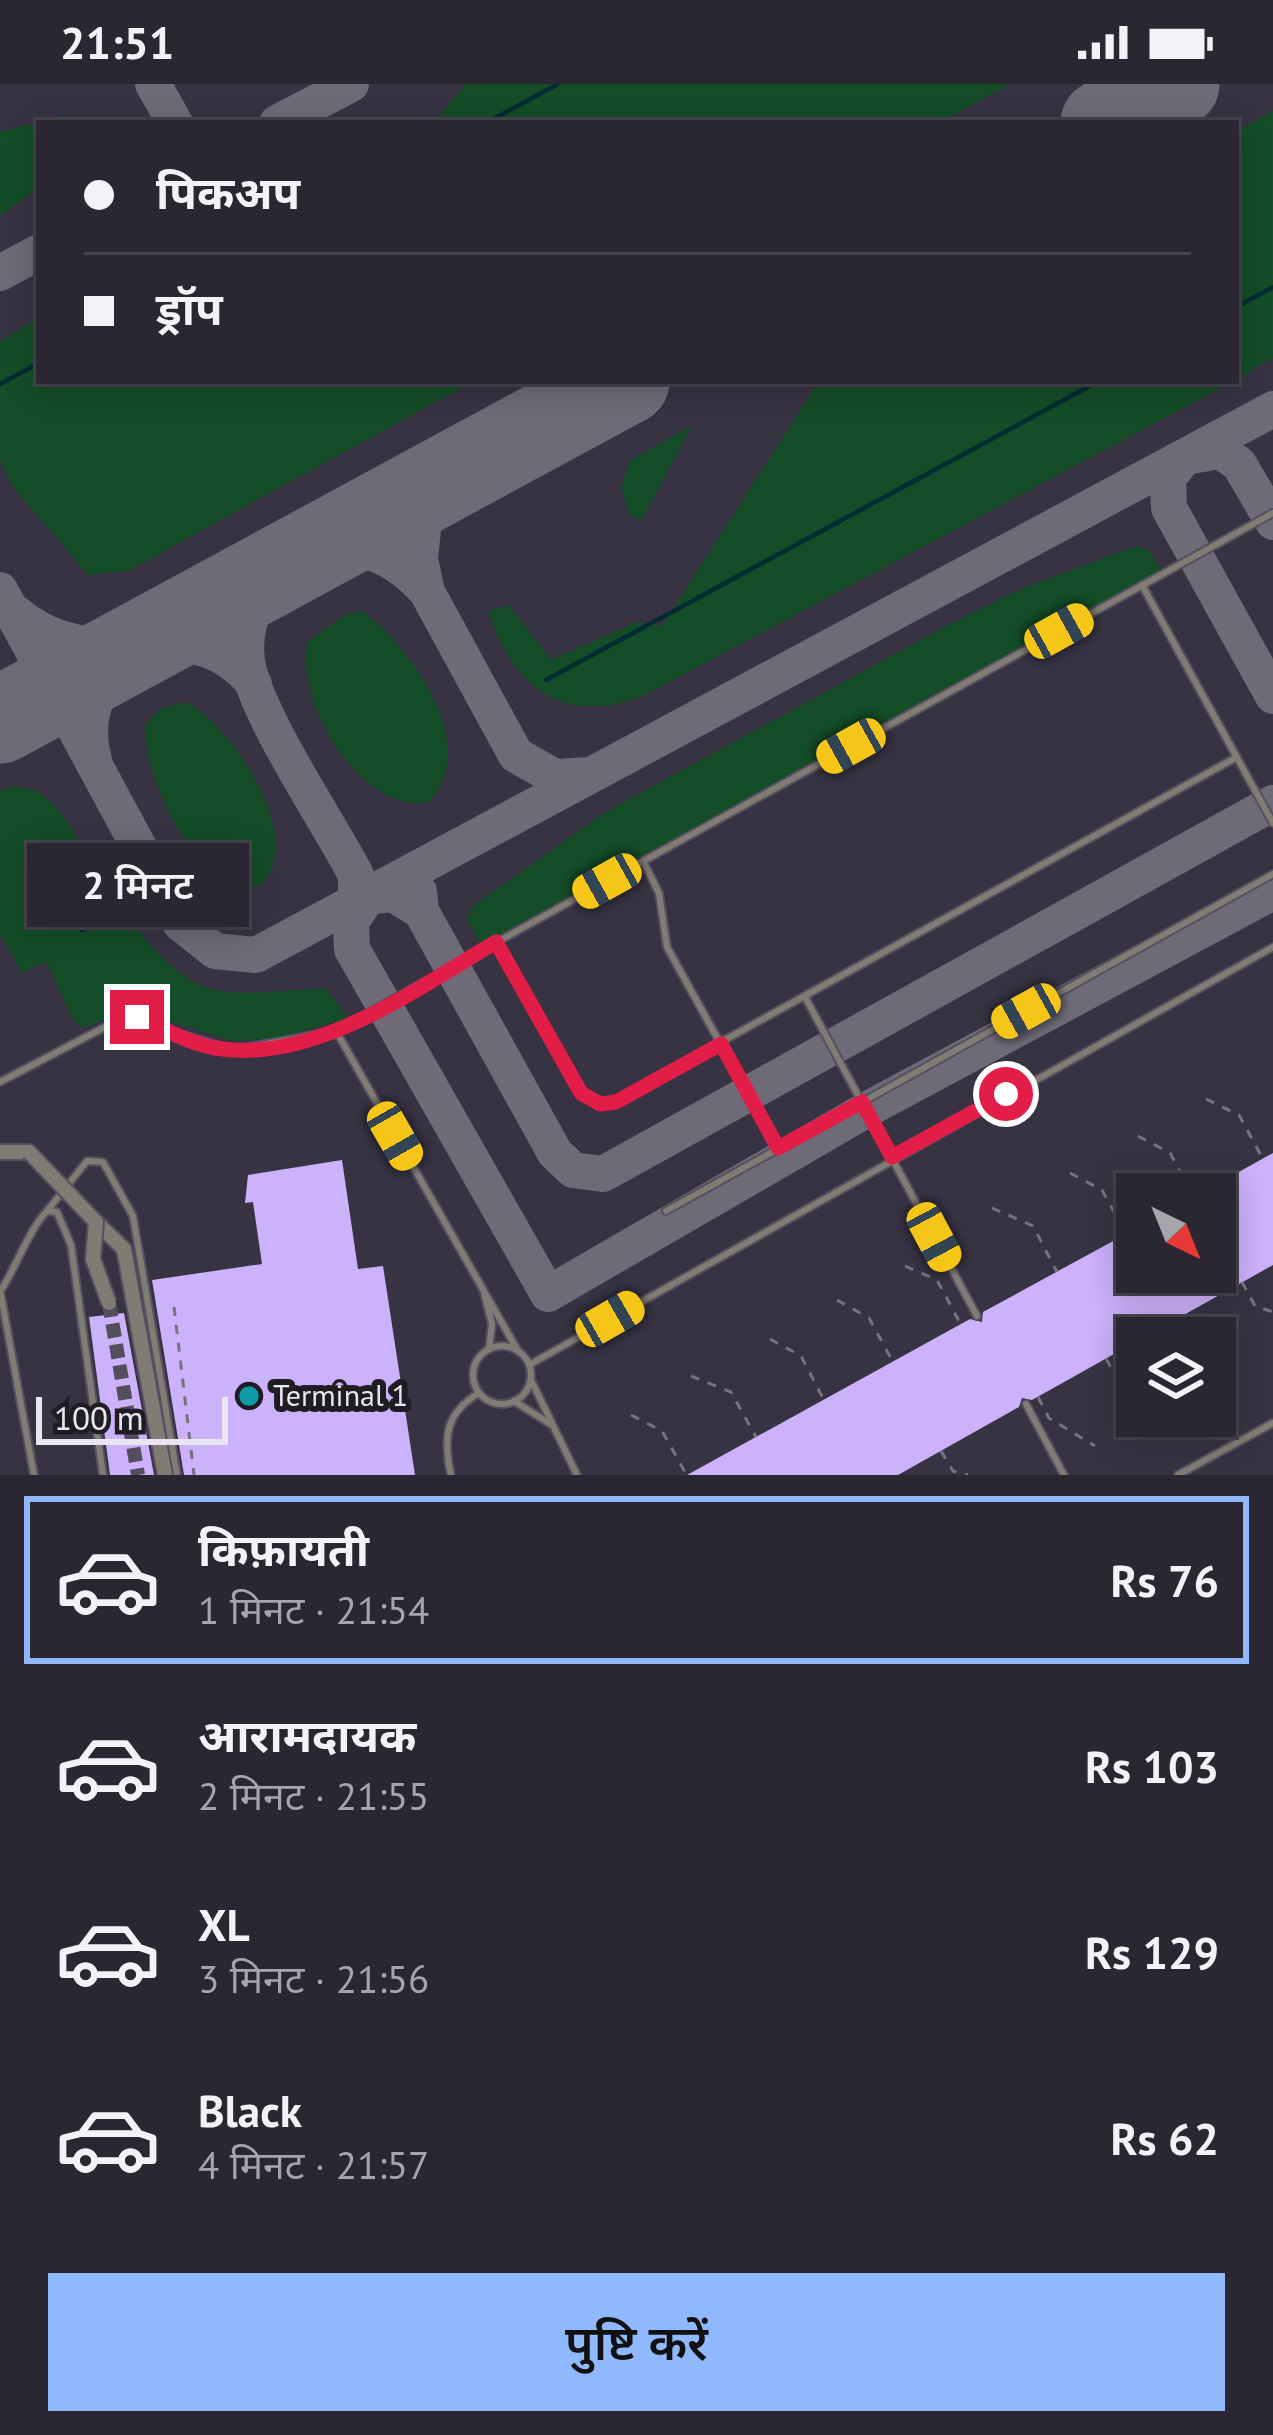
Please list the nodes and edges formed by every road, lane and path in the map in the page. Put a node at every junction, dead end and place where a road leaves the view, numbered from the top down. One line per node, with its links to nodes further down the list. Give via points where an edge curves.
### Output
1 (1273, 513): 2 (lane)
2 (1142, 585): 3 (lane); 5 (lane)
3 (1237, 757): 4 (lane); 9 (lane)
4 (1273, 823)
5 (644, 861): 7 (lane); 11 (lane, via 659,893 664,941)
6 (1273, 874): 14 (lane)
7 (496, 942): 10 (lane); 11 (lane, via 591,1101 616,1102)
8 (1273, 947): 18 (lane)
9 (805, 997): 11 (lane); 14 (lane)
10 (336, 1030): 12 (lane, via 240,1050 124,1017); 30 (lane)
11 (721, 1044): 16 (lane)
12 (0, 1082)
13 (1206, 1099): 19 (path, via 1239,1115)
14 (862, 1102): 16 (lane); 18 (lane)
15 (1138, 1136): 21 (path, via 1170,1153)
16 (778, 1148): 23 (lane)
17 (0, 1152): 26 (street, bridge, via 29,1152)
18 (892, 1157): 36 (lane); 43 (lane)
19 (1262, 1159)
20 (1070, 1173): 25 (path, via 1102,1190)
21 (1181, 1173)
22 (992, 1208): 28 (path, via 1033,1226)
23 (666, 1210)
24 (47, 1211): 31 (lane); 60 (lane, via 63,1217 71,1245); 62 (lane, via 87,1161 103,1162 121,1187 133,1216)
25 (1116, 1216)
26 (95, 1222): 33 (street, bridge, via 93,1259); 61 (street, via 124,1249)
27 (905, 1266): 37 (path, via 937,1280)
28 (1057, 1272)
29 (1242, 1282): 35 (path, via 1255,1306)
30 (483, 1289): 39 (lane, via 492,1324); 40 (lane)
31 (0, 1290): 59 (lane)
32 (837, 1300): 42 (path, via 869,1318)
33 (109, 1303)
34 (174, 1307): 63 (path)
35 (1273, 1312)
36 (977, 1316)
37 (961, 1325)
38 (770, 1339): 49 (path, via 801,1357)
39 (488, 1349): 40 (lane); 47 (lane, via 474,1366)
40 (518, 1351): 43 (lane)
41 (1106, 1359): 45 (path)
42 (893, 1362)
43 (530, 1365): 46 (lane)
44 (691, 1376): 55 (path, via 731,1392)
45 (1116, 1376)
46 (531, 1378): 50 (lane); 54 (lane)
47 (479, 1393): 50 (lane, via 499,1404); 64 (lane, via 447,1426)
48 (1038, 1397): 56 (path, via 1049,1418)
49 (824, 1400)
50 (514, 1401): 54 (lane)
51 (1026, 1404): 67 (lane)
52 (631, 1414): 58 (path, via 662,1431)
53 (1273, 1423): 68 (lane)
54 (555, 1427): 65 (lane)
55 (756, 1437)
56 (1095, 1446)
57 (941, 1451): 66 (path, via 953,1471)
58 (685, 1472)
59 (34, 1475)
60 (103, 1475)
61 (165, 1475)
62 (177, 1475)
63 (194, 1475)
64 (451, 1475)
65 (577, 1475)
66 (968, 1475)
67 (1064, 1475)
68 (1178, 1475)

